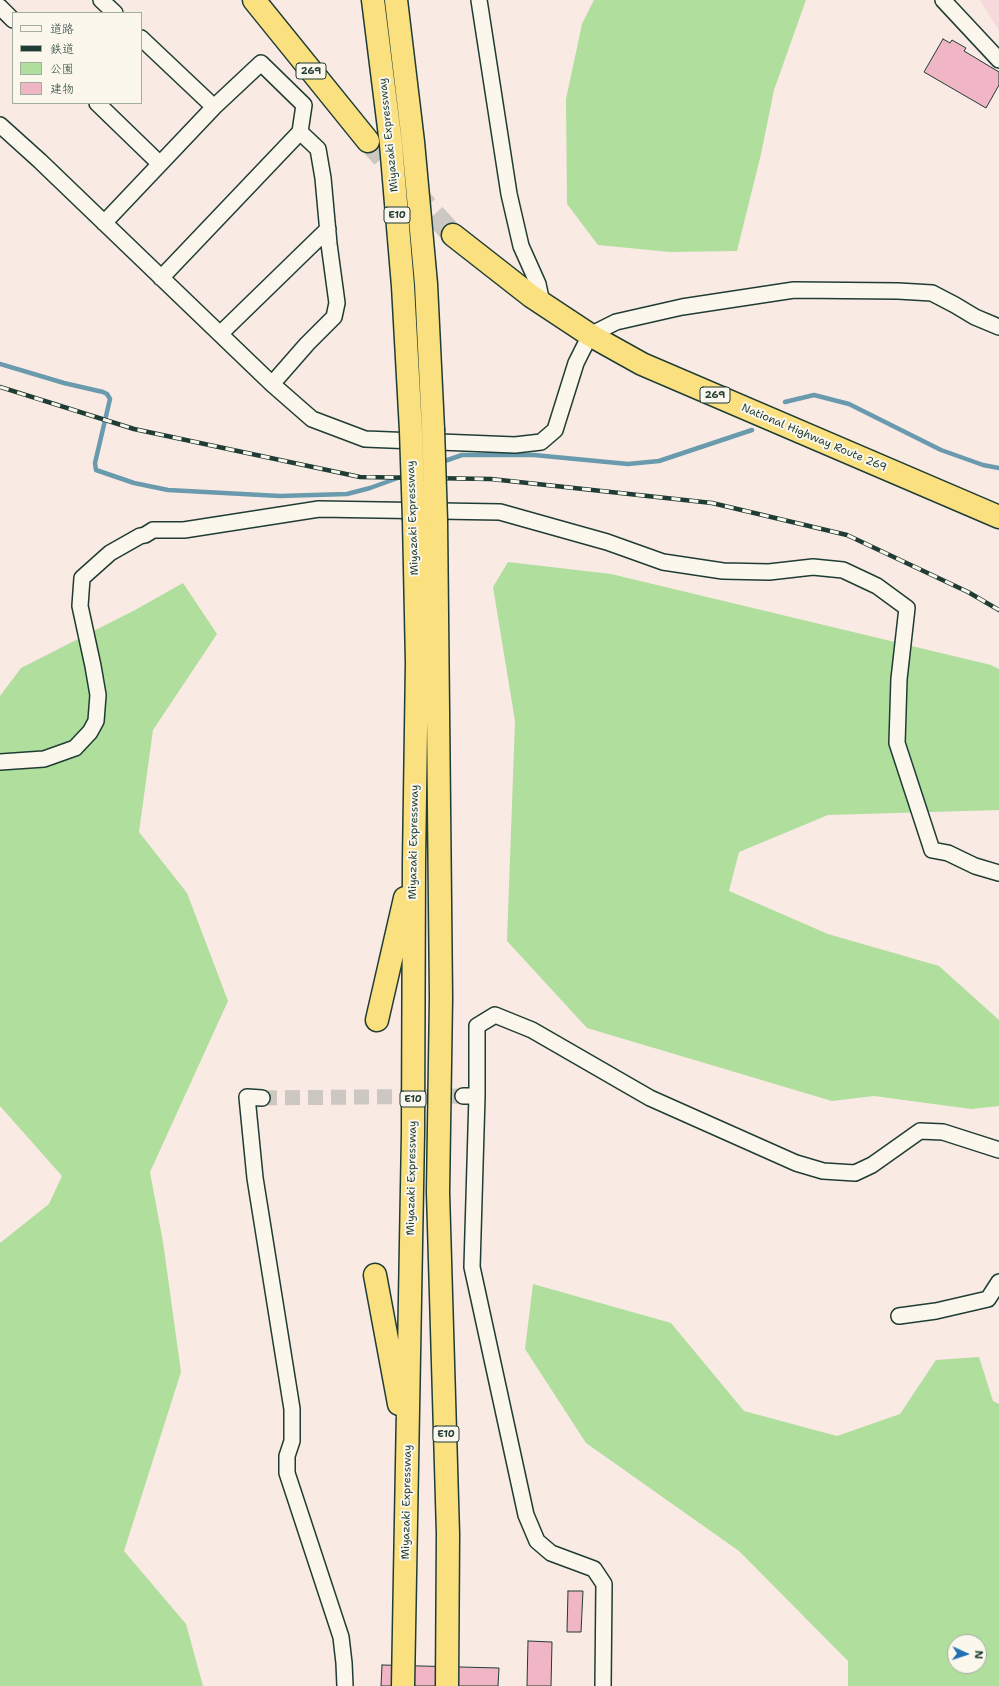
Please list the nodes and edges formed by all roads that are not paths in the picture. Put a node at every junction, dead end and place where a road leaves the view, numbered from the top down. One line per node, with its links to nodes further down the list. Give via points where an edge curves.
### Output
1 (101, 0): 8 (street)
2 (254, 0): 16 (highway, 269)
3 (372, 0): 29 (highway, Miyazaki Expressway / E10, bridge, via 391,144 403,286 411,431 417,663)
4 (396, 0): 40 (highway, Miyazaki Expressway / E10, bridge, via 426,284 436,520 442,998 438,1192 448,1534)
5 (479, 0): 22 (street, via 509,194 521,246 538,284)
6 (943, 0): 11 (street)
7 (0, 7): 9 (street)
8 (114, 12)
9 (12, 19)
10 (142, 39): 13 (street)
11 (999, 60)
12 (99, 104): 17 (street)
13 (214, 107): 15 (street, via 260,63 304,105); 17 (street)
14 (0, 125): 18 (street)
15 (300, 132): 19 (street, via 318,149); 21 (street)
16 (368, 141)
17 (160, 164): 18 (street)
18 (104, 223): 21 (street)
19 (328, 229): 24 (street); 26 (street, via 338,303 334,317)
20 (453, 235): 22 (highway, National Highway Route 269 / 269)
21 (161, 278): 24 (street)
22 (542, 302): 25 (highway, National Highway Route 269 / 269)
23 (999, 327): 25 (street, via 932,293 898,290 794,290 682,307 623,320)
24 (220, 334): 26 (street)
25 (590, 335): 26 (street, via 576,363 555,430 541,442 515,446 365,439 312,419); 27 (highway, National Highway Route 269 / 269, via 642,364)
26 (272, 384)
27 (999, 518)
28 (0, 762): 30 (street, via 44,759 75,748 90,732 96,721 98,694 80,606 82,578 110,553 140,536 152,530 184,530 318,509 500,512 607,542 663,562 723,571 769,572 813,567 843,570 878,586 907,608 899,679 897,743 932,850 948,853 975,866)
29 (414, 861): 31 (highway); 37 (highway, Miyazaki Expressway / E10)
30 (999, 873)
31 (377, 1020)
32 (262, 1098): 38 (street, via 247,1097 255,1178 292,1409 292,1441 287,1456 287,1473 342,1638)
33 (999, 1150): 41 (street, via 943,1132 920,1131 872,1165 855,1173 823,1171 796,1163 650,1098 532,1030 495,1016 477,1026 470,1096 472,1267 526,1515 537,1541 551,1553 594,1569 604,1584)
34 (375, 1275): 37 (highway)
35 (999, 1282): 36 (street, via 988,1299)
36 (900, 1316)
37 (408, 1453): 39 (highway, Miyazaki Expressway / E10)
38 (344, 1686)
39 (403, 1686)
40 (447, 1686)
41 (603, 1686)

